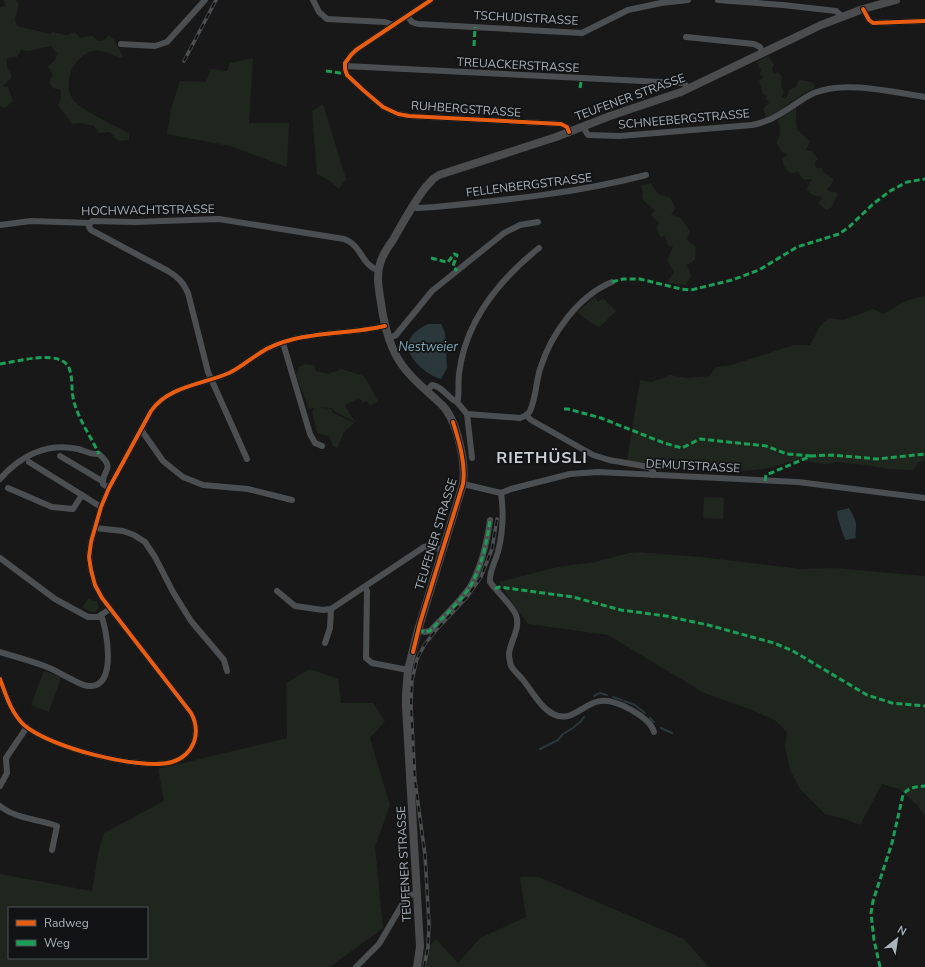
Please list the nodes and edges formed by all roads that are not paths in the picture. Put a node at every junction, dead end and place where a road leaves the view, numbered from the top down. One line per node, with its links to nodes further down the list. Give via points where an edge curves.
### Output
1 (204, 0): 13 (street, via 167,42 155,46)
2 (313, 0): 11 (street, via 319,12 327,19 385,22)
3 (431, 0): 8 (street)
4 (688, 0): 8 (street, TSCHUDISTRASSE, via 628,10 582,33 418,24)
5 (718, 0): 9 (street, via 783,4 836,11)
6 (896, 0): 7 (main road, TEUFENER STRASSE)
7 (862, 10): 9 (main road, TEUFENER STRASSE); 10 (street, via 873,23)
8 (407, 16): 11 (street)
9 (842, 16): 14 (main road, TEUFENER STRASSE)
10 (925, 21)
11 (394, 25): 15 (street, via 356,50)
12 (686, 37): 14 (street, via 754,44)
13 (121, 44)
14 (763, 52): 16 (main road, TEUFENER STRASSE)
15 (344, 66): 16 (street, TREUACKERSTRASSE, via 682,83); 19 (street, RUHBERGSTRASSE, via 347,75 359,86 398,114 561,124 567,127)
16 (689, 89): 18 (main road, TEUFENER STRASSE)
17 (925, 97): 18 (street, SCHNEEBERGSTRASSE, via 852,87 833,88 813,94 766,122 752,125 620,136 588,135)
18 (583, 127): 19 (main road, TEUFENER STRASSE)
19 (569, 132): 21 (main road, TEUFENER STRASSE, via 439,175 428,182)
20 (646, 175): 21 (street, FELLENBERGSTRASSE, via 557,194 435,207)
21 (413, 206): 26 (main road, TEUFENER STRASSE, via 382,257)
22 (538, 222): 29 (street, via 520,225 502,235 432,291 396,335)
23 (90, 223): 24 (street, HOCHWACHTSTRASSE, via 31,221); 26 (street, HOCHWACHTSTRASSE, via 214,219 344,239 357,247 371,268); 31 (street, via 91,230 168,271 184,284)
24 (0, 225)
25 (539, 248): 33 (street, via 500,284 474,323 464,345)
26 (378, 270): 28 (main road, TEUFENER STRASSE)
27 (612, 282): 35 (street, via 578,307 558,332 544,359 531,408)
28 (385, 326): 29 (main road, TEUFENER STRASSE); 30 (street)
29 (388, 339): 32 (main road, TEUFENER STRASSE, via 402,365)
30 (283, 343): 31 (street); 37 (street, via 310,434 315,443)
31 (212, 379): 36 (street, via 160,400 151,411); 40 (street)
32 (426, 391): 33 (street, via 432,385 436,386); 45 (main road, TEUFENER STRASSE, via 442,404 453,422 464,468)
33 (457, 402): 34 (street)
34 (467, 414): 35 (street, via 520,418); 39 (street)
35 (526, 416): 42 (street, via 593,455 649,467)
36 (142, 431): 47 (street); 51 (street, via 162,461 183,477 203,485 248,489)
37 (322, 446)
38 (60, 456): 44 (street)
39 (472, 458)
40 (247, 460)
41 (29, 462): 49 (street)
42 (653, 475): 48 (street, DEMUTSTRASSE, via 579,473); 50 (street, DEMUTSTRASSE, via 798,482)
43 (0, 479): 44 (street, via 18,462 30,455 56,448 78,449 99,454 107,461 108,466)
44 (102, 481): 47 (street, via 102,484)
45 (463, 484): 48 (street); 55 (main road, TEUFENER STRASSE)
46 (8, 488): 49 (street, via 52,507 73,509)
47 (109, 488): 52 (street)
48 (501, 493): 69 (street, via 504,515 502,530 498,552 489,576 490,582 517,618 510,653 512,667 545,708 554,714 575,714 603,700 628,708 640,716)
49 (82, 495): 52 (street)
50 (925, 498)
51 (292, 500)
52 (101, 507): 54 (street)
53 (490, 520): 62 (street, via 487,540 471,585 430,631)
54 (95, 528): 59 (street, via 89,550 90,570 98,591); 66 (street, via 123,531 145,542 191,621 224,660)
55 (442, 550): 57 (street, via 424,547); 62 (main road, TEUFENER STRASSE)
56 (0, 558): 61 (street, via 55,599 88,617)
57 (365, 587): 60 (street); 65 (street, via 366,658 372,663)
58 (277, 591): 60 (street, via 295,606)
59 (110, 609): 61 (street); 68 (street, via 191,713 196,730 190,749 180,759 166,763 130,761 69,748 40,736)
60 (331, 609): 63 (street, via 330,628)
61 (101, 616): 64 (street, via 108,652 104,678 99,684 84,685 48,667)
62 (418, 630): 65 (main road, TEUFENER STRASSE)
63 (325, 643)
64 (0, 652)
65 (408, 670): 74 (main road, TEUFENER STRASSE, via 406,707)
66 (227, 671)
67 (0, 679): 68 (street, via 14,712)
68 (27, 727): 70 (street)
69 (654, 732)
70 (3, 759): 71 (street, via 7,773)
71 (0, 786)
72 (0, 806): 73 (street, via 20,816 57,826)
73 (52, 850)
74 (417, 894): 75 (street, via 406,898 379,944); 76 (main road, TEUFENER STRASSE, via 420,946)
75 (356, 967)
76 (417, 967)

